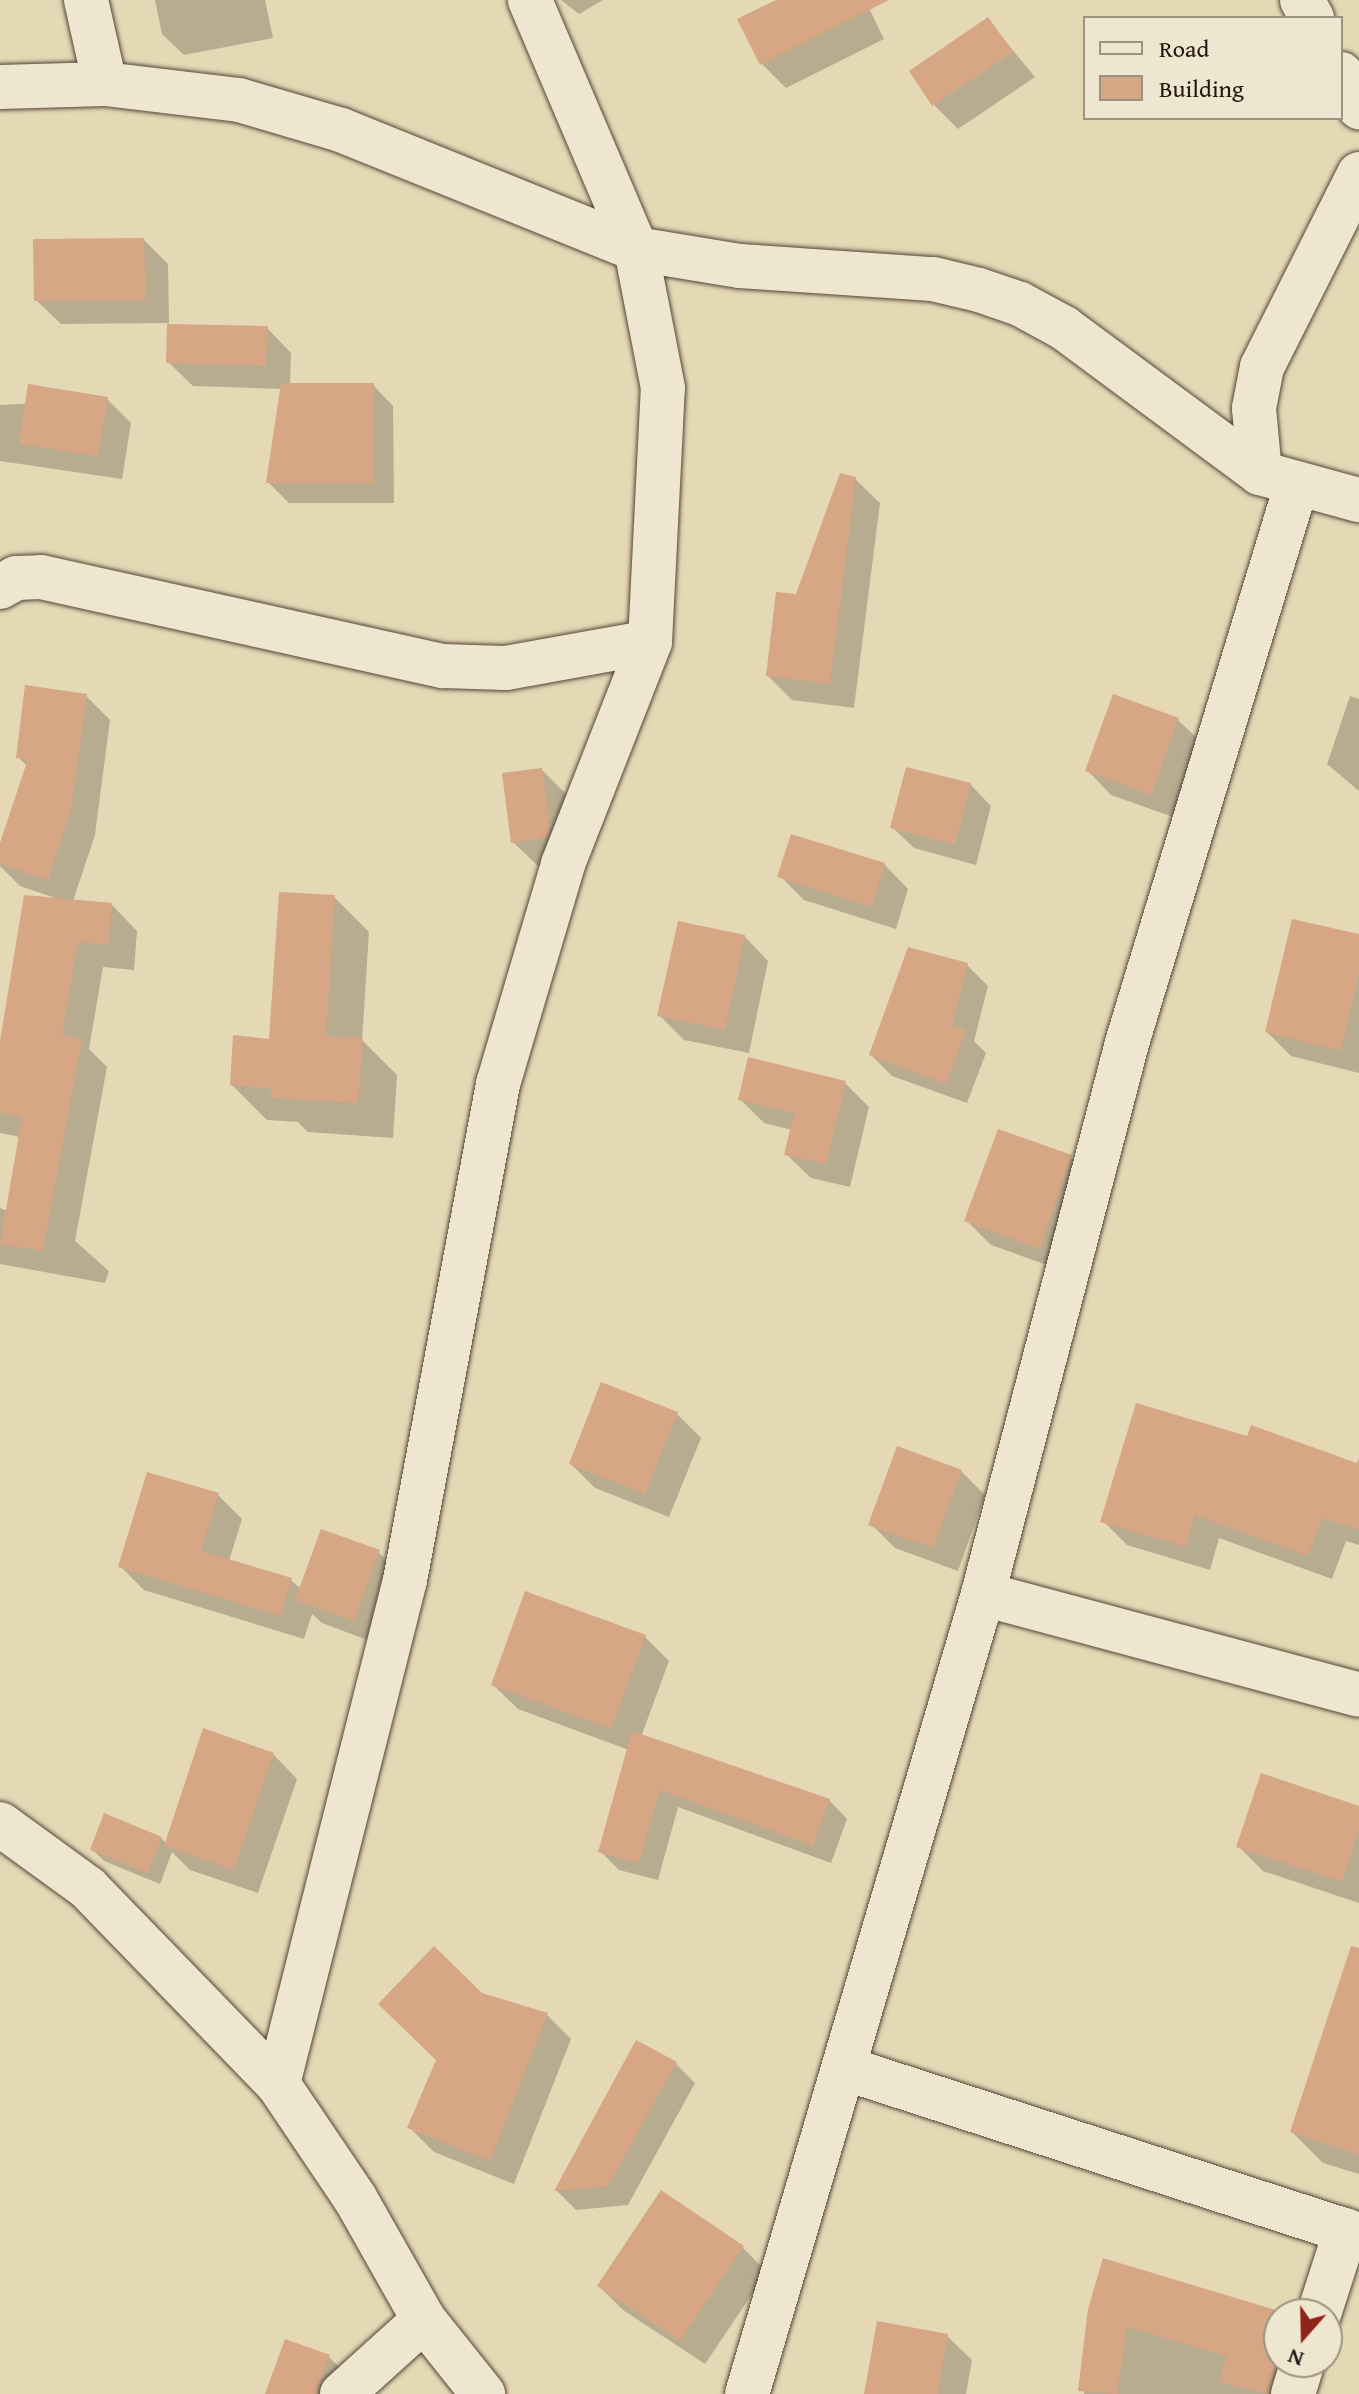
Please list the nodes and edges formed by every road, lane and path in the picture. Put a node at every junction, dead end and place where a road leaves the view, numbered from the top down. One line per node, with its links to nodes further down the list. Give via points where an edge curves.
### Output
1 (86, 0): 4 (street)
2 (530, 0): 8 (street)
3 (1343, 78): 6 (street)
4 (105, 84): 5 (street); 8 (street, via 239,100 341,130)
5 (0, 87)
6 (1359, 107)
7 (1359, 174): 9 (street, via 1262,367 1254,408)
8 (636, 249): 9 (street, via 740,266 933,279 1020,304 1064,328); 12 (street, via 663,388)
9 (1278, 479): 10 (street); 13 (street)
10 (1359, 500)
11 (0, 587): 12 (street, via 16,578 41,577 443,666 506,668)
12 (650, 642): 17 (street, via 563,864 498,1084 405,1580)
13 (983, 1594): 14 (street); 16 (street)
14 (1359, 1695)
15 (10, 1839): 17 (street, via 88,1888)
16 (847, 2069): 18 (street); 23 (street)
17 (278, 2084): 20 (street, via 355,2198)
18 (1352, 2232): 19 (street)
19 (1325, 2298)
20 (424, 2320): 21 (street); 22 (street)
21 (342, 2394)
22 (483, 2394)
23 (747, 2394)

